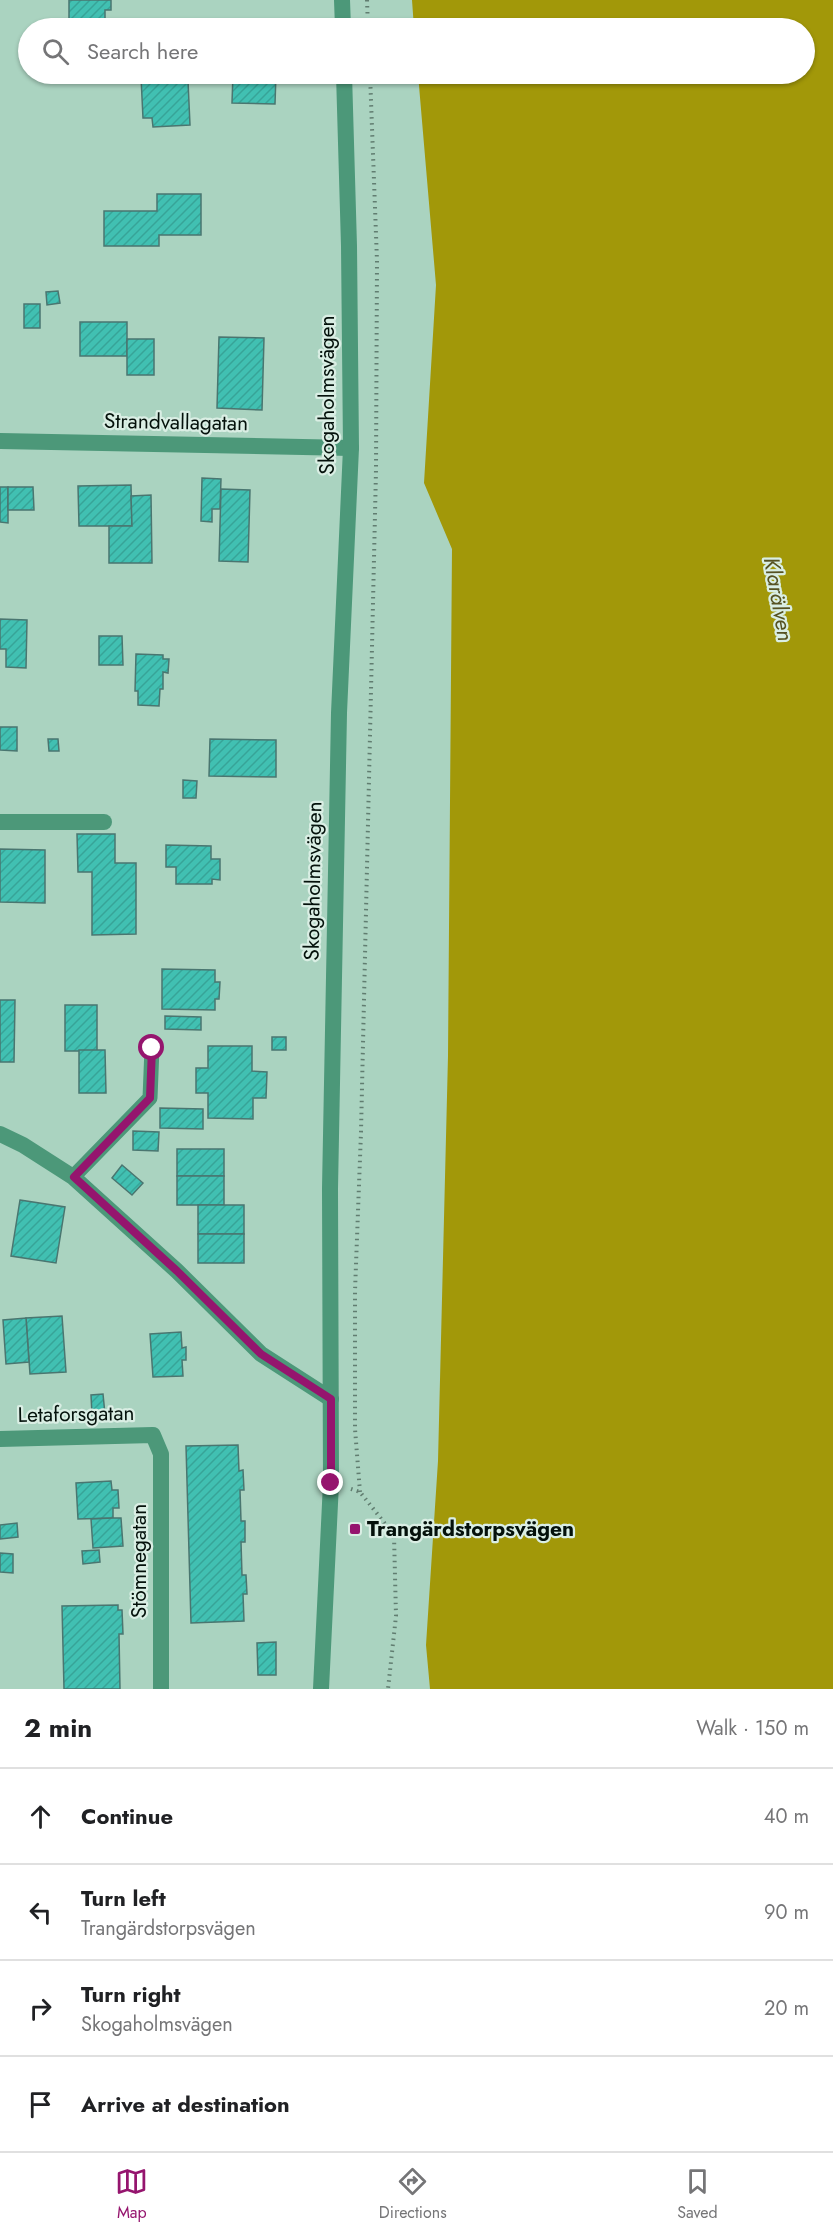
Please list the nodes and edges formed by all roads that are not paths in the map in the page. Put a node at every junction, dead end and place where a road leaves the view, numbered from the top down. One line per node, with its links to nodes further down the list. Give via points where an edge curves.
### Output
1 (342, 0): 2 (street)
2 (343, 18)
3 (344, 84): 5 (street, Skogaholmsvägen)
4 (0, 441): 5 (street, Strandvallagatan)
5 (351, 448): 11 (street, Skogaholmsvägen, via 338,725 330,1189)
6 (0, 822): 7 (street)
7 (104, 822)
8 (152, 1048): 10 (lane, via 150,1098)
9 (0, 1134): 10 (street)
10 (74, 1177): 11 (street, via 261,1354)
11 (331, 1399): 15 (street, Skogaholmsvägen)
12 (153, 1435): 13 (street, Letaforsgatan); 14 (street, Stömnegatan, via 161,1454)
13 (0, 1439)
14 (161, 1689)
15 (321, 1689)

